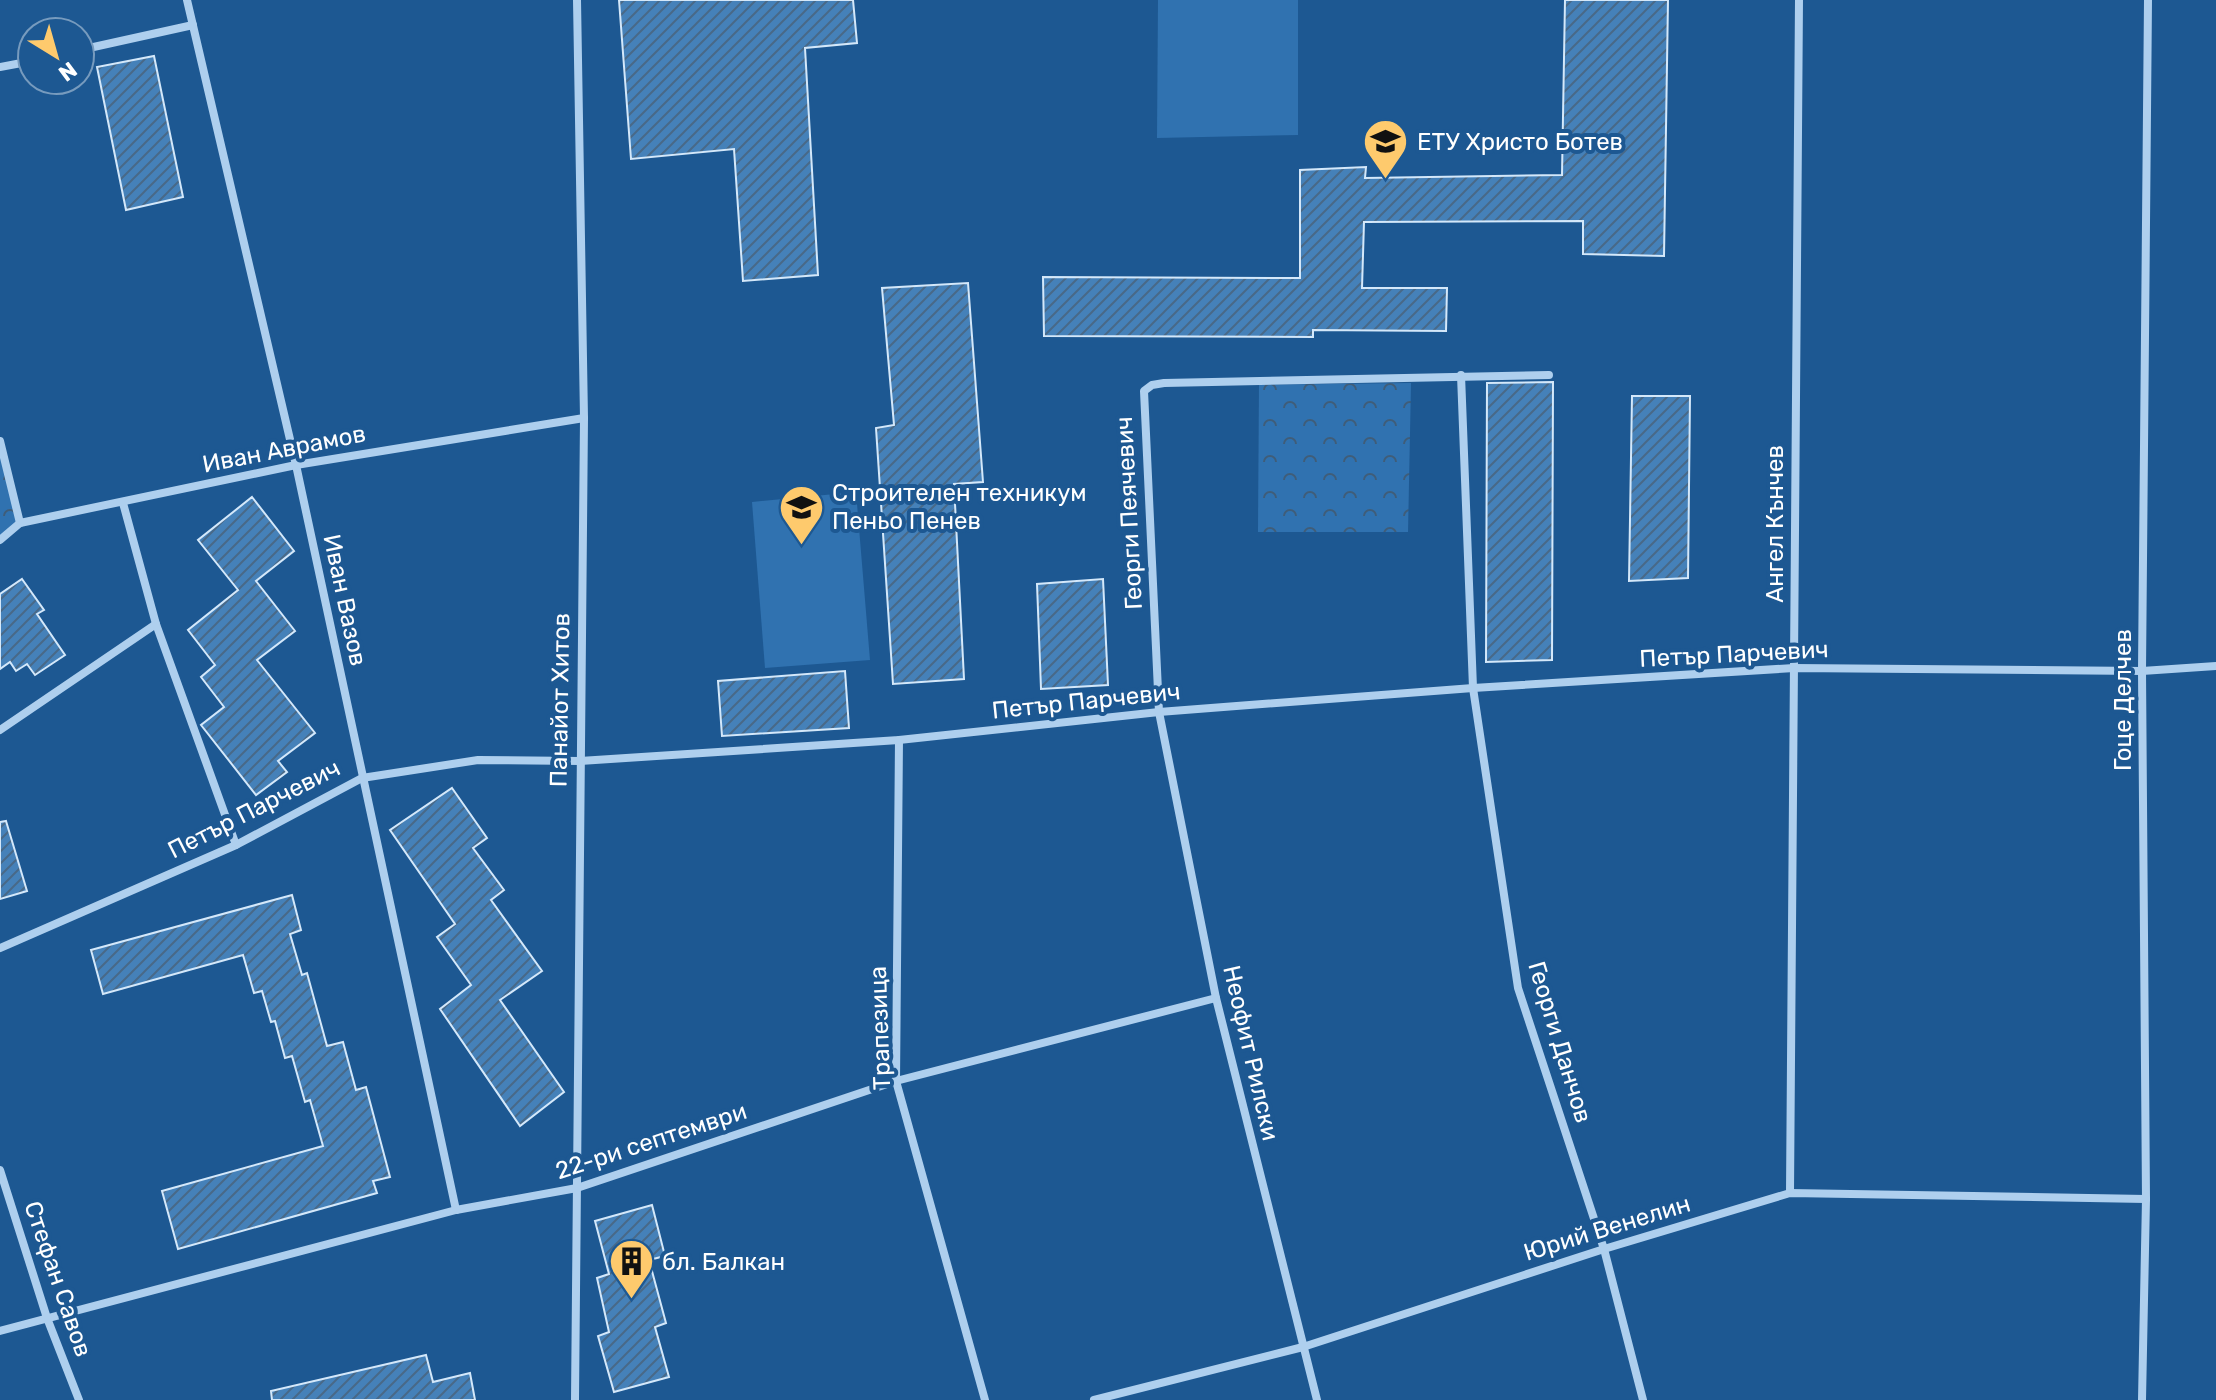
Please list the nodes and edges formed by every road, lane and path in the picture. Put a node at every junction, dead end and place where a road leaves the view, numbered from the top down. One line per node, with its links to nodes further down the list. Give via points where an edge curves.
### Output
1 (187, 0): 5 (street, Иван Вазов)
2 (577, 0): 9 (street, Панайот Хитов)
3 (1799, 0): 17 (street, Ангел Кънчев)
4 (2148, 0): 18 (street, Гоце Делчев)
5 (193, 25): 6 (street); 11 (street, Иван Вазов)
6 (96, 46)
7 (1461, 375): 8 (street, Георги Пеячевич); 19 (street); 20 (street, Георги Пеячевич, via 1164,383 1144,391)
8 (1549, 375)
9 (584, 418): 11 (street, Иван Аврамов); 23 (street, Панайот Хитов)
10 (0, 441): 13 (street)
11 (296, 465): 12 (street, Иван Аврамов); 24 (street, Иван Вазов)
12 (123, 503): 13 (street, Иван Аврамов); 15 (street)
13 (20, 523): 14 (street, Иван Аврамов)
14 (0, 540)
15 (156, 624): 21 (street); 25 (street)
16 (2216, 666): 18 (street, Петър Парчевич)
17 (1794, 668): 18 (street, Петър Парчевич); 19 (street, Петър Парчевич); 31 (street, Ангел Кънчев)
18 (2142, 671): 32 (street, Гоце Делчев)
19 (1473, 688): 20 (street, Петър Парчевич); 34 (street, Георги Данчов, via 1518,988)
20 (1159, 712): 22 (street, Петър Парчевич); 27 (street, Неофит Рилски)
21 (0, 730)
22 (899, 740): 23 (street, Петър Парчевич); 28 (street, Трапезица)
23 (580, 761): 24 (street, Петър Парчевич, via 478,760); 30 (street, Панайот Хитов)
24 (362, 778): 25 (street, Петър Парчевич); 33 (street, Иван Вазов)
25 (236, 845): 26 (street, Петър Парчевич)
26 (0, 948)
27 (1216, 998): 28 (street, 22-ри септември); 37 (street, Неофит Рилски)
28 (896, 1081): 30 (street, 22-ри септември); 40 (street, Трапезица)
29 (0, 1170): 35 (street, Стефан Савов)
30 (577, 1188): 33 (street, 22-ри септември); 39 (street, Панайот Хитов)
31 (1790, 1193): 32 (street, Юрий Венелин); 34 (street, Юрий Венелин)
32 (2146, 1199): 44 (street, Гоце Делчев)
33 (456, 1210): 35 (street, 22-ри септември)
34 (1604, 1249): 37 (street, Юрий Венелин); 43 (street, Георги Данчов)
35 (47, 1318): 36 (street, 22-ри септември); 38 (street, Стефан Савов)
36 (0, 1331)
37 (1303, 1347): 41 (street, Юрий Венелин); 42 (street, Неофит Рилски)
38 (79, 1400)
39 (575, 1400)
40 (985, 1400)
41 (1094, 1400)
42 (1317, 1400)
43 (1643, 1400)
44 (2142, 1400)

